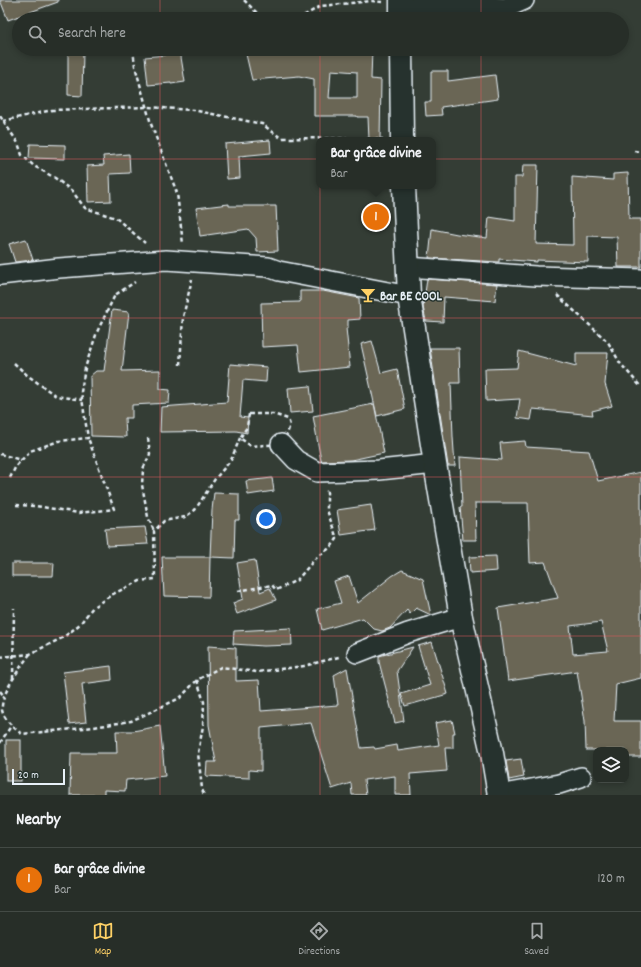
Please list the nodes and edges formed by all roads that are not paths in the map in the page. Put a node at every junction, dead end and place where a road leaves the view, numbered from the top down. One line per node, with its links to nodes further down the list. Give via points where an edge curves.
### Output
1 (524, 0): 2 (street, via 506,8)
2 (401, 7)
3 (401, 56): 4 (main road)
4 (402, 137)
5 (404, 189): 6 (main road)
6 (407, 267): 8 (street, via 536,276); 9 (main road)
7 (0, 275): 9 (street, via 59,268 182,261 268,267)
8 (641, 279)
9 (409, 296): 11 (main road)
10 (281, 444): 11 (street, via 296,460 317,472 379,470)
11 (435, 464): 12 (main road)
12 (461, 617): 13 (street, via 408,633); 15 (main road)
13 (357, 653)
14 (581, 777): 15 (street, via 559,784)
15 (499, 795)

